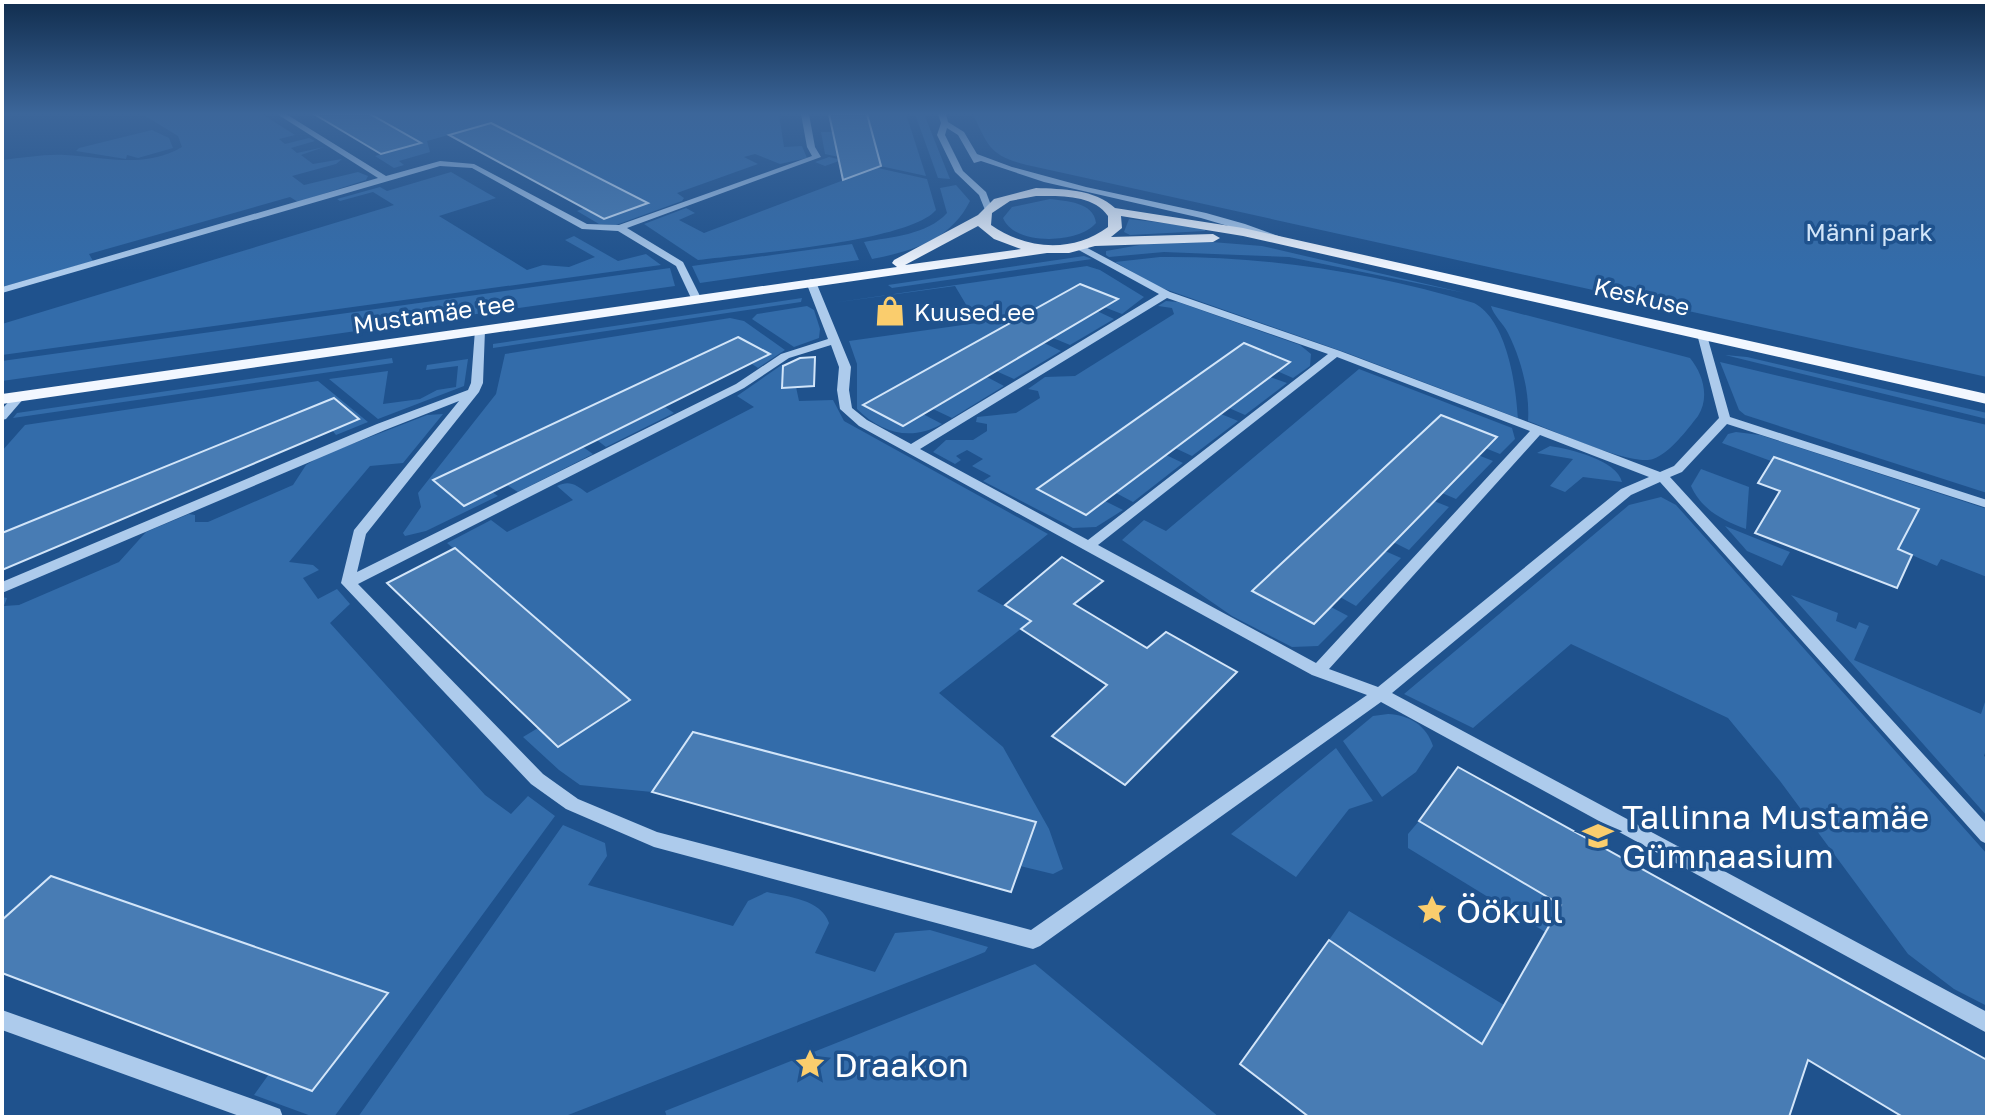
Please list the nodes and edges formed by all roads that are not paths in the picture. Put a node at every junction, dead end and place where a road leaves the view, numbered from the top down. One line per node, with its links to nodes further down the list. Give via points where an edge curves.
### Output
1 (365, 166): 8 (street)
2 (429, 166): 8 (street)
3 (474, 166): 12 (street, via 585,227)
4 (791, 166): 12 (street)
5 (956, 166): 11 (street, via 983,194)
6 (986, 166): 9 (street)
7 (1006, 166): 13 (street, Keskuse, via 1238,223)
8 (385, 179): 19 (street)
9 (1078, 195): 10 (main road, Keskuse); 11 (main road, Mustamäe tee, via 1036,192 1000,201)
10 (1112, 211): 13 (main road, Keskuse); 14 (main road, via 1115,228)
11 (985, 213): 16 (main road, via 985,227 1009,242); 17 (main road, Mustamäe tee, via 932,249)
12 (620, 228): 21 (street, via 680,264)
13 (1287, 241): 14 (main road, Keskuse, via 1191,237); 23 (main road, Keskuse)
14 (1094, 242): 15 (main road, Keskuse)
15 (1078, 246): 16 (main road, Keskuse); 20 (street)
16 (1049, 249): 17 (main road, Mustamäe tee)
17 (872, 272): 18 (main road, Mustamäe tee)
18 (811, 282): 21 (main road, Mustamäe tee); 24 (street)
19 (2, 290)
20 (1166, 294): 25 (street); 33 (street)
21 (696, 298): 22 (main road, Mustamäe tee)
22 (480, 330): 26 (street); 27 (main road, Mustamäe tee)
23 (1702, 334): 29 (main road, Keskuse); 31 (street)
24 (833, 341): 33 (street, via 845,367 846,409); 37 (street, via 785,356 740,386)
25 (1336, 353): 32 (street); 36 (street)
26 (473, 392): 37 (street, via 359,533); 38 (street)
27 (19, 397): 28 (main road, Mustamäe tee); 30 (street)
28 (2, 399)
29 (1987, 399)
30 (2, 416)
31 (1725, 419): 34 (street); 35 (street)
32 (1536, 432): 34 (street); 39 (street)
33 (910, 450): 36 (street)
34 (1663, 478): 40 (street, via 1626,492); 41 (street)
35 (1987, 504)
36 (1087, 547): 39 (street)
37 (348, 583): 40 (street, via 537,779 572,804 654,839 1033,940)
38 (2, 588)
39 (1318, 671): 40 (street)
40 (1380, 694): 43 (street)
41 (1987, 836)
42 (2, 1020): 44 (street)
43 (1987, 1023)
44 (272, 1117)

